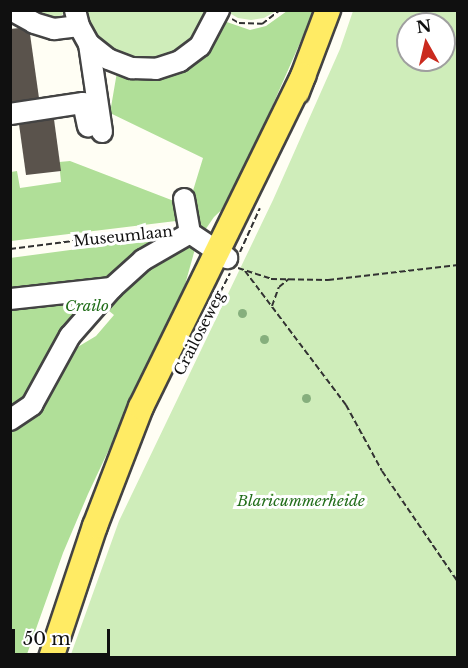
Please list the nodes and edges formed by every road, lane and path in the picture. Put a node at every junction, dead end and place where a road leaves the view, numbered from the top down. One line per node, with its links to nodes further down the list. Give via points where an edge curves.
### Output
1 (11, 10): 5 (street, via 54,29)
2 (280, 10): 4 (path, via 262,24 239,23)
3 (328, 10): 15 (main road, Crailoseweg)
4 (219, 12): 6 (street, via 200,46 180,61 156,69 132,68 108,60)
5 (77, 18): 6 (street)
6 (89, 44): 9 (street, via 95,129 83,103)
7 (458, 80): 8 (path)
8 (458, 101)
9 (10, 114)
10 (184, 199): 13 (street)
11 (262, 203): 15 (path, Crailoseweg)
12 (162, 230): 14 (path, Museumlaan)
13 (190, 233): 15 (street, Museumlaan); 18 (street, via 143,261)
14 (10, 249)
15 (232, 261): 17 (path, via 271,279); 20 (path); 21 (path, Crailoseweg); 24 (main road, Crailoseweg, via 141,407 69,598)
16 (458, 266): 17 (path, via 328,280)
17 (289, 279): 20 (path, via 279,287)
18 (112, 288): 19 (street); 22 (street, via 70,336 32,405)
19 (10, 299)
20 (272, 308): 23 (path, via 345,405 382,471)
21 (197, 338)
22 (10, 420)
23 (458, 582)
24 (51, 657)

